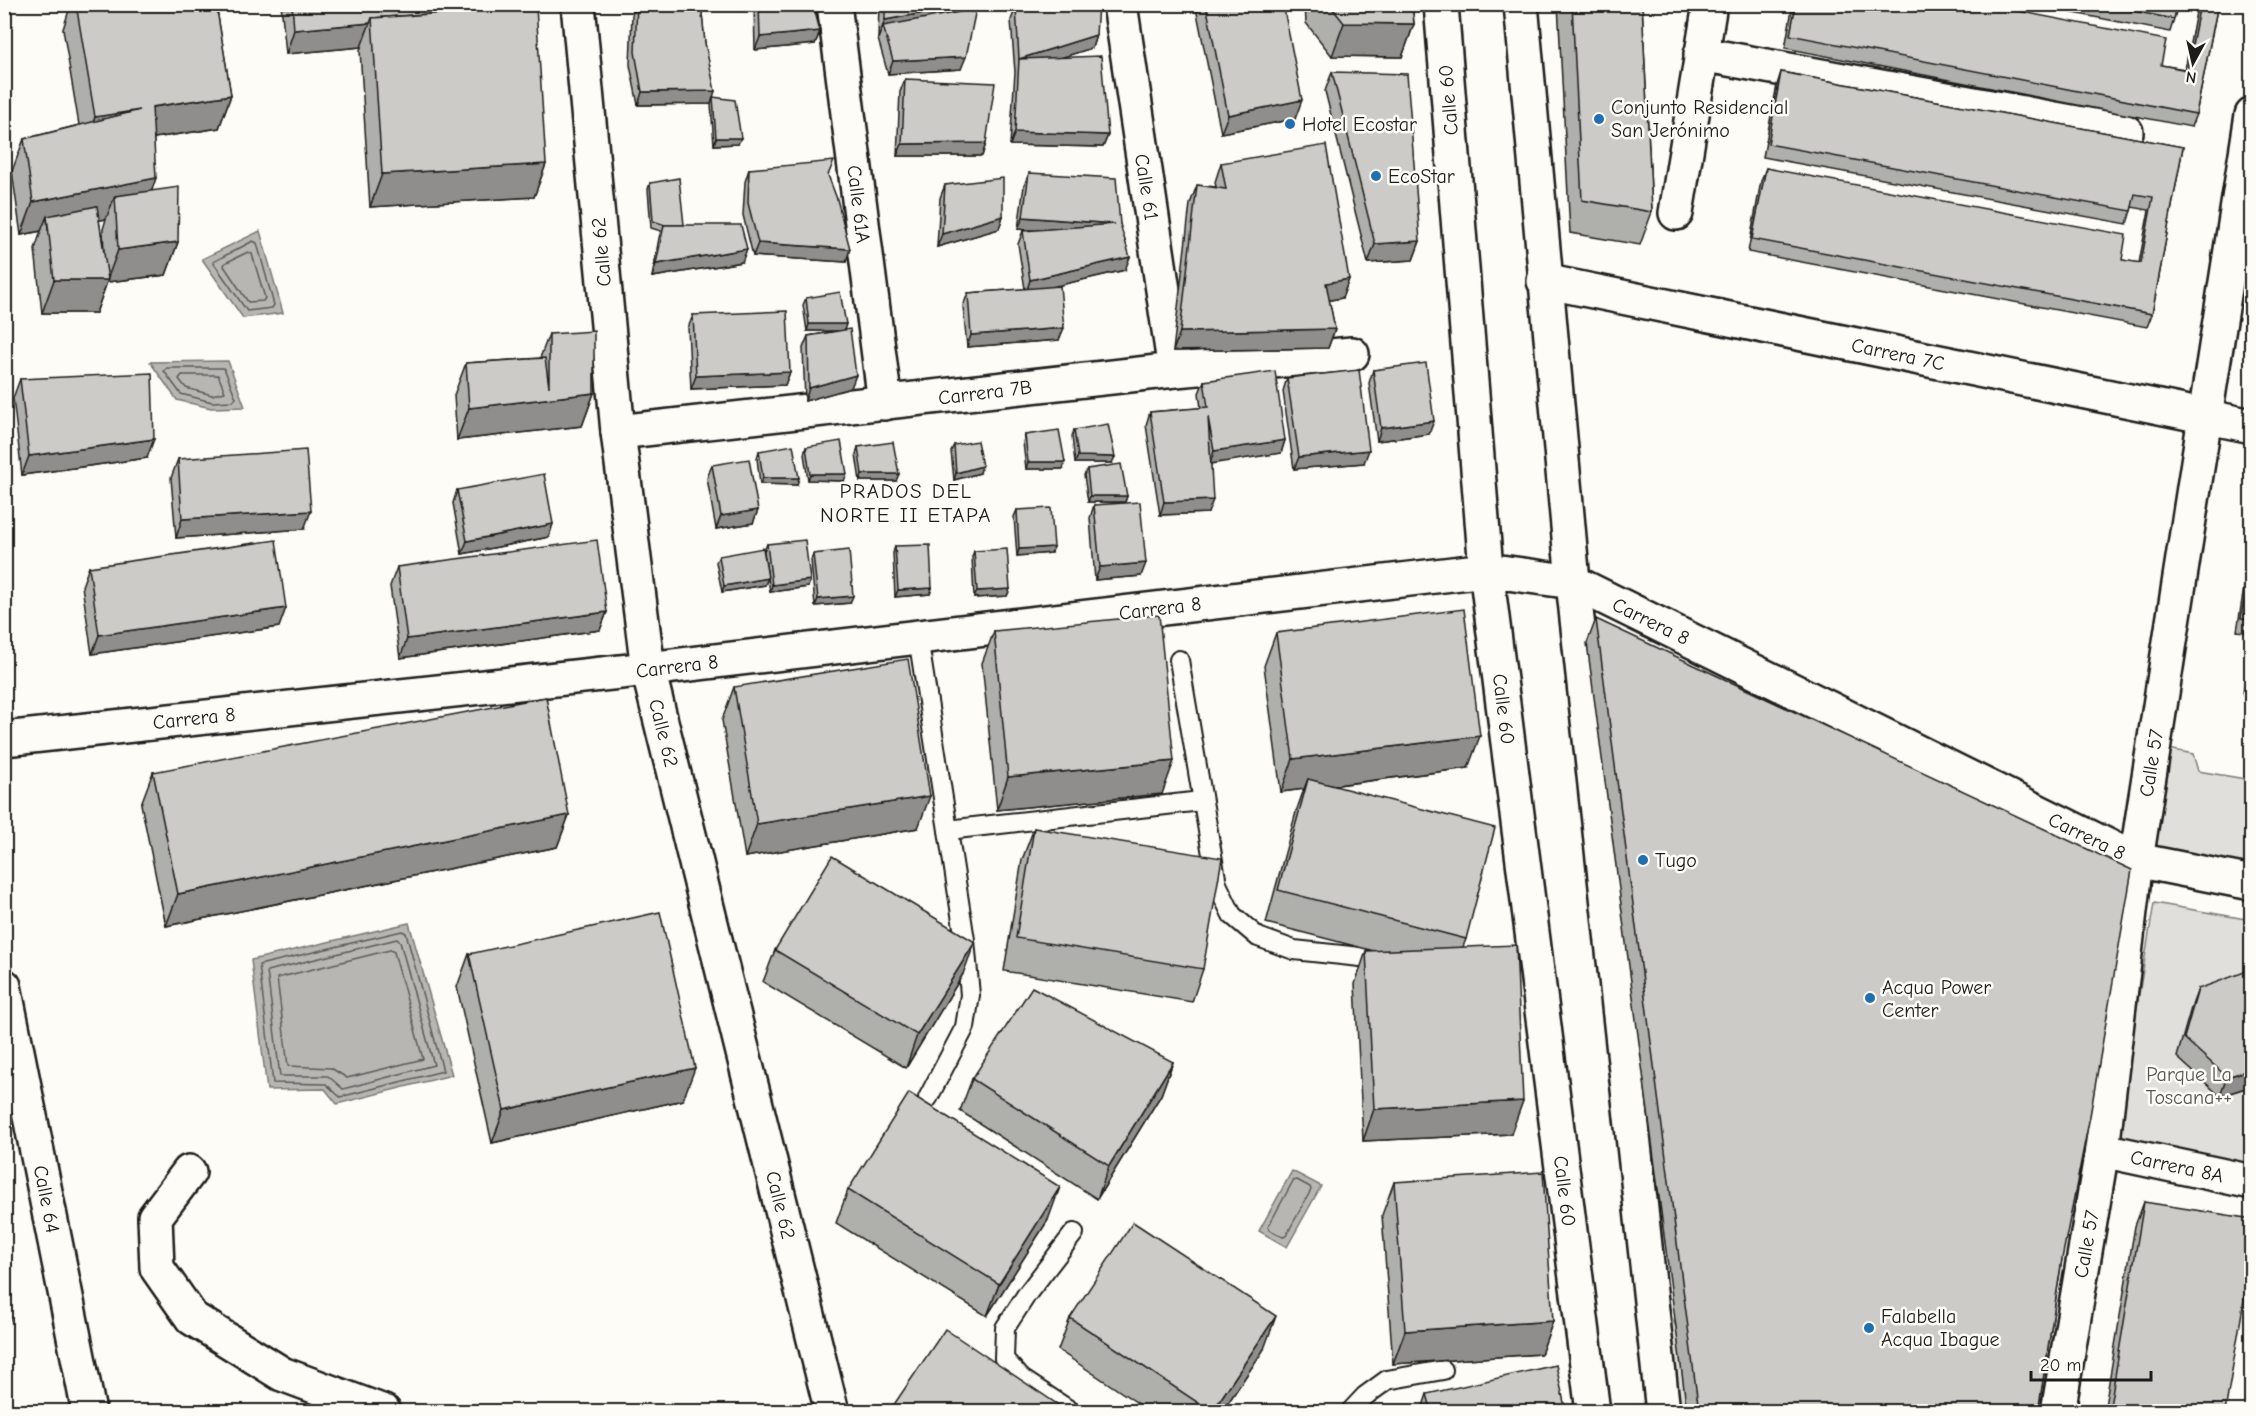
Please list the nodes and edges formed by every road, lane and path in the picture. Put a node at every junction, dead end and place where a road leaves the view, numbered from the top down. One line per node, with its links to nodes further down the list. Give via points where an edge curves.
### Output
1 (578, 4): 17 (street, Calle 62)
2 (834, 4): 14 (street, Calle 61A)
3 (1120, 4): 13 (street, Calle 61)
4 (1441, 4): 18 (street, Calle 60)
5 (1521, 4): 11 (street)
6 (1710, 4): 7 (street)
7 (1701, 54): 9 (street); 10 (street)
8 (2252, 115): 15 (street, Calle 57)
9 (2126, 132)
10 (1676, 213)
11 (1544, 281): 15 (street, Carrera 7C); 19 (street)
12 (1352, 354): 13 (street, Carrera 7B)
13 (1175, 370): 14 (street, Carrera 7B)
14 (885, 403): 17 (street, Carrera 7B)
15 (2204, 416): 16 (street, Carrera 7C); 26 (street, Calle 57)
16 (2252, 426)
17 (618, 432): 22 (street, Calle 62)
18 (1486, 570): 19 (street, Carrera 8); 20 (street, Carrera 8); 41 (street, Calle 60)
19 (1573, 582): 26 (street, Carrera 8, via 1855,733); 42 (street)
20 (918, 637): 22 (street, Carrera 8); 25 (lane)
21 (1179, 660): 24 (lane)
22 (648, 669): 23 (street, Carrera 8); 38 (street, Calle 62)
23 (4, 739)
24 (1201, 801): 25 (lane); 28 (lane, via 1217,884 1232,915 1258,937 1294,951)
25 (948, 830): 30 (lane, via 970,996 965,1027)
26 (2136, 860): 27 (street, Carrera 8); 31 (street, Calle 57)
27 (2252, 883)
28 (1370, 958)
29 (4, 986): 36 (street, Calle 64)
30 (928, 1098)
31 (2102, 1150): 33 (street, Carrera 8A); 43 (street, Calle 57)
32 (189, 1172): 37 (street, via 155,1217 157,1268 192,1318 282,1374)
33 (2252, 1182)
34 (1074, 1233): 39 (lane, via 1005,1328 1004,1359 1022,1378)
35 (1443, 1370): 40 (lane, via 1387,1380)
36 (88, 1412)
37 (384, 1412)
38 (832, 1412)
39 (1072, 1412)
40 (1350, 1412)
41 (1593, 1412)
42 (1663, 1412)
43 (2058, 1412)

